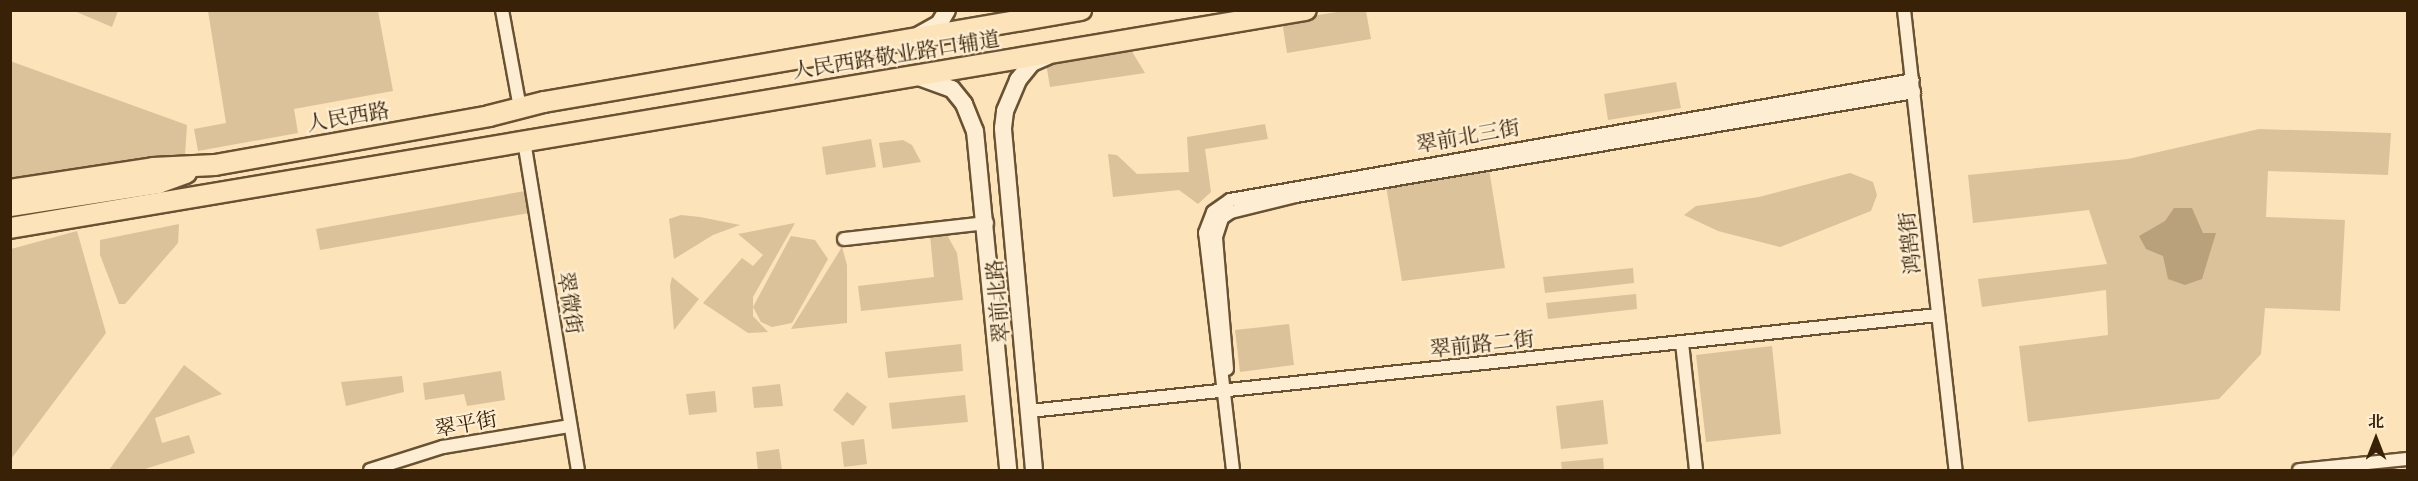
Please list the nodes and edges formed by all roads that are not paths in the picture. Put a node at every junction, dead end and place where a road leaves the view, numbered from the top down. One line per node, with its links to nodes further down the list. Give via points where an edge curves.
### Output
1 (502, 10): 12 (street)
2 (947, 10): 8 (main road, via 939,24)
3 (1024, 10): 7 (main road)
4 (1081, 10): 7 (main road, 人民西路敬业路口辅道)
5 (1306, 10): 9 (main road, 人民西路敬业路口辅道)
6 (1904, 10): 11 (street, 鸿鹄街)
7 (1052, 15): 8 (main road, 人民西路敬业路口辅道)
8 (912, 38): 12 (main road, 人民西路敬业路口辅道)
9 (1057, 52): 10 (main road, 人民西路敬业路口辅道); 26 (main road, 翠前北路, via 1032,63 1024,72 1009,99 1002,128)
10 (915, 76): 14 (main road, 人民西路敬业路口辅道); 19 (main road, 翠前北路, via 952,89 964,104 975,131)
11 (1914, 86): 23 (street, 鸿鹄街); 25 (street, 翠前北三街, via 1296,196 1232,212 1222,218 1216,237 1228,366)
12 (520, 108): 13 (main road, 人民西路敬业路口辅道)
13 (489, 116): 15 (main road, 人民西路)
14 (524, 141): 17 (main road, 人民西路敬业路口辅道); 27 (street, 翠微街)
15 (215, 165): 16 (main road, 人民西路, via 153,168); 18 (main road, 人民西路, via 158,183)
16 (10, 190)
17 (220, 193): 20 (main road); 21 (main road, via 146,214)
18 (10, 206)
19 (987, 223): 22 (street); 31 (main road, 翠前北路)
20 (10, 228)
21 (10, 237)
22 (844, 238)
23 (1938, 315): 24 (street, 翠前路二街); 35 (street, 鸿鹄街)
24 (1682, 342): 25 (street, 翠前路二街); 34 (street)
25 (1224, 391): 26 (street, 翠前路二街); 33 (street, 翠前北三街)
26 (1030, 411): 32 (main road, 翠前北路)
27 (570, 426): 29 (street, 翠平街, via 443,447); 30 (street, 翠微街)
28 (2408, 459): 36 (street)
29 (370, 471)
30 (578, 471)
31 (1008, 471)
32 (1035, 471)
33 (1233, 471)
34 (1696, 471)
35 (1956, 471)
36 (2299, 471)

